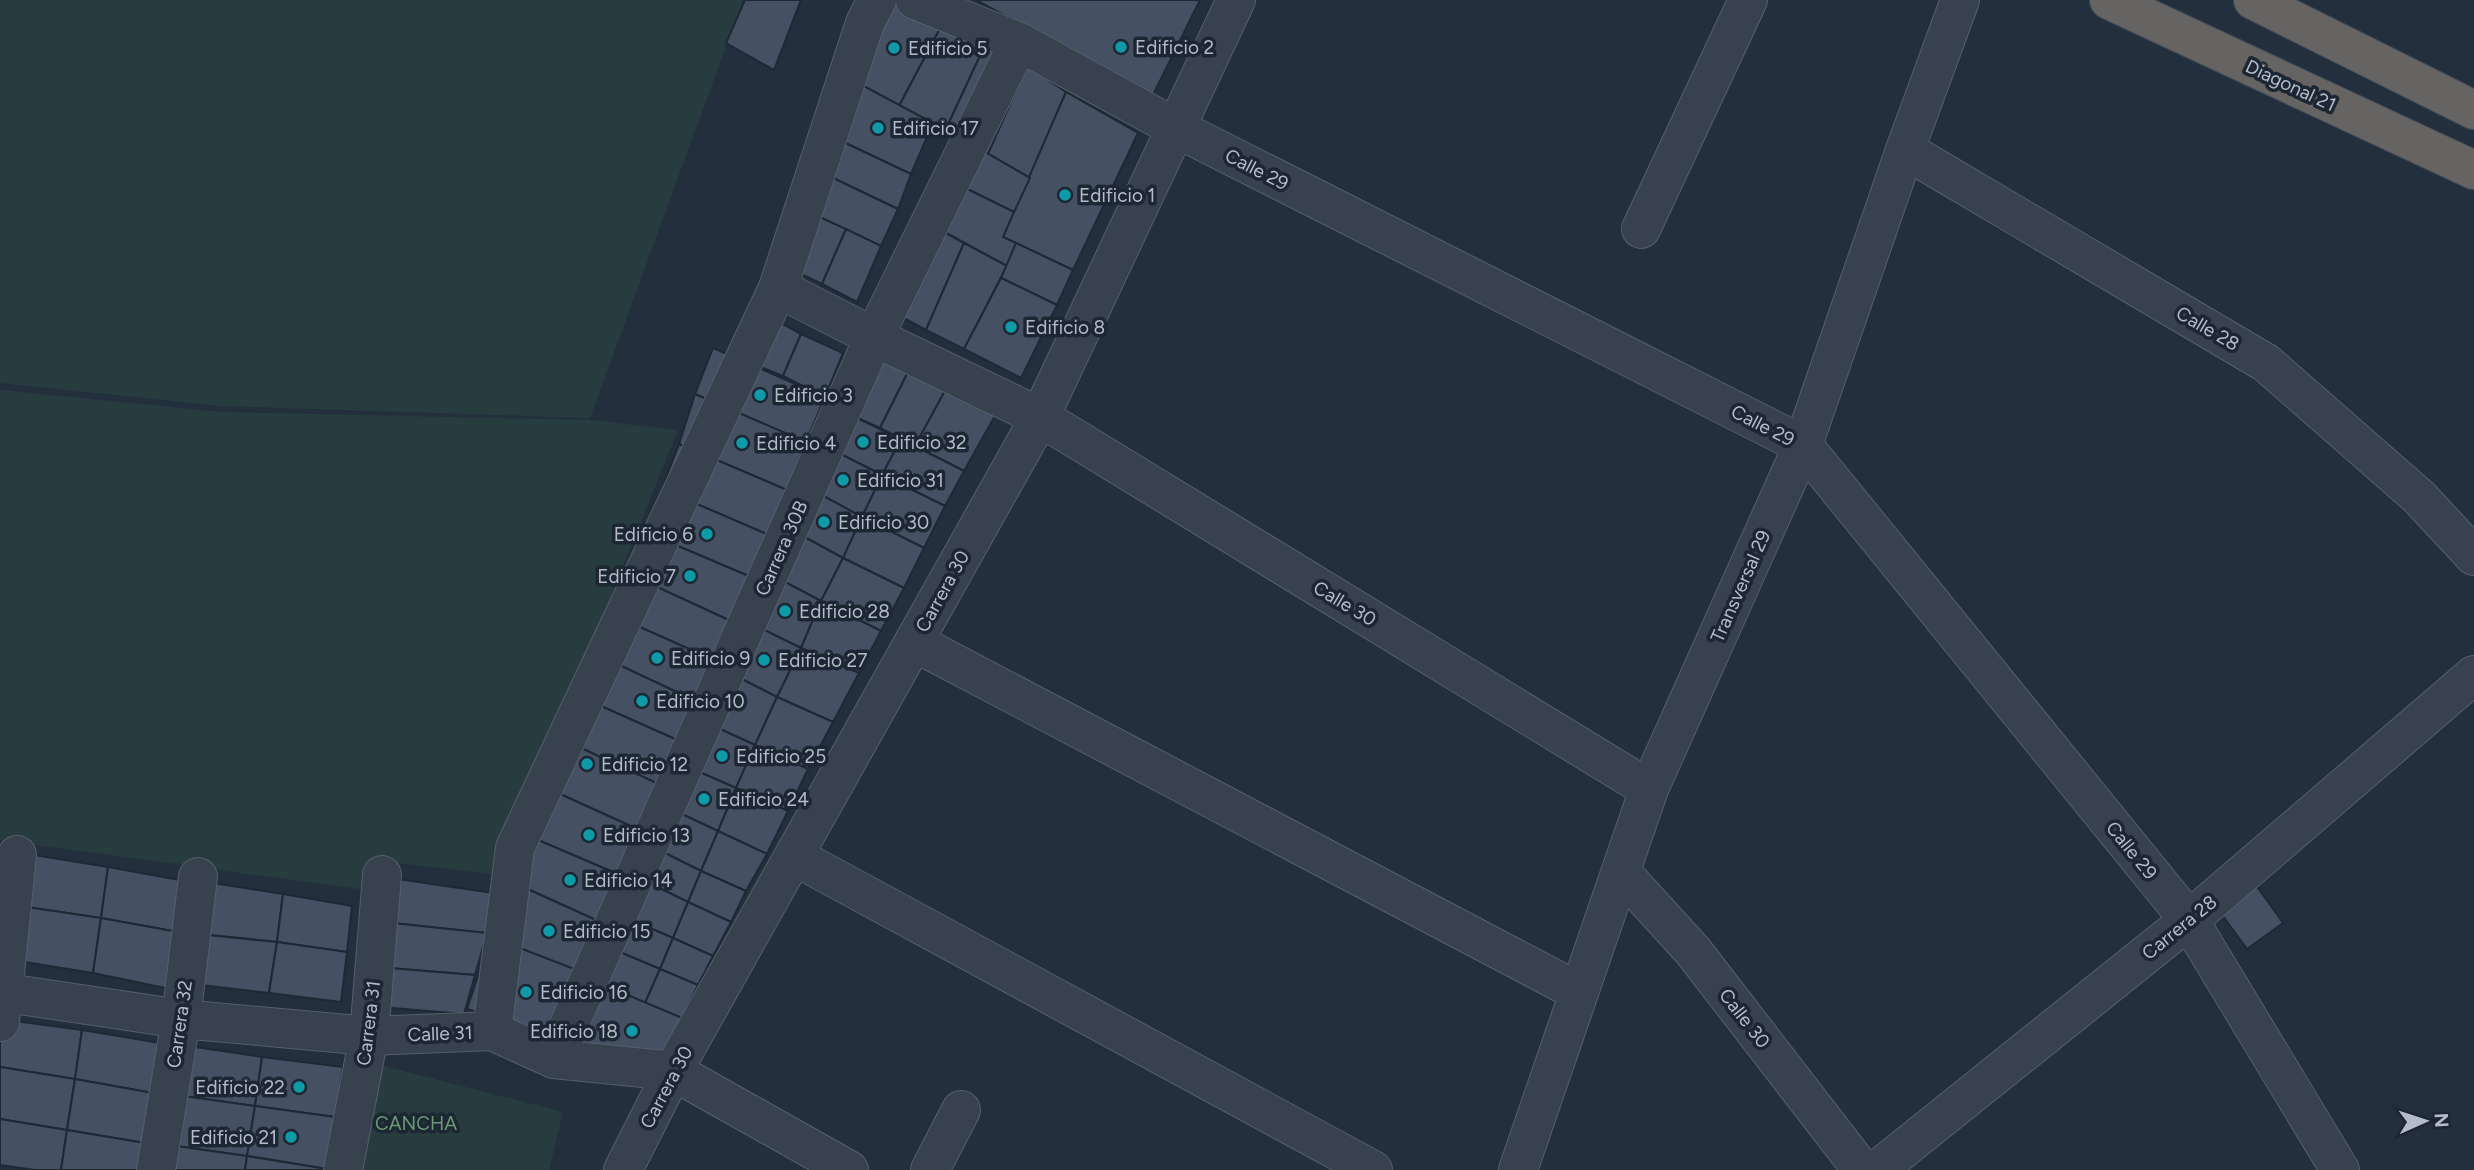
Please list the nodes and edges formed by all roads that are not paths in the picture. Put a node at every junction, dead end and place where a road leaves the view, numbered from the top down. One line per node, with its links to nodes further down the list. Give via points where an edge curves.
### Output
1 (915, 0): 8 (street, Calle 29)
2 (1236, 0): 10 (street, Carrera 30)
3 (1748, 0): 13 (street)
4 (1960, 0): 11 (street, Transversal 29)
5 (2109, 0): 12 (highway, Diagonal 21)
6 (2253, 0): 9 (highway)
7 (871, 12): 14 (street)
8 (1019, 42): 10 (street, Calle 29); 15 (street, Carrera 30B)
9 (2474, 110)
10 (1176, 128): 16 (street, Carrera 30); 17 (street, Calle 29)
11 (1905, 150): 17 (street, Transversal 29); 18 (street, Calle 28, via 2266,363 2418,497)
12 (2474, 170)
13 (1641, 229)
14 (778, 288): 15 (street, Calle 30); 31 (street, via 515,848)
15 (874, 337): 16 (street, Calle 30); 33 (street, Carrera 30B)
16 (1040, 417): 19 (street, Carrera 30); 21 (street, Calle 30)
17 (1803, 445): 21 (street, Transversal 29); 27 (street, Calle 29)
18 (2474, 556)
19 (914, 642): 23 (street, Carrera 30); 28 (street)
20 (2474, 675): 27 (street, Carrera 28)
21 (1649, 789): 24 (street, Transversal 29)
22 (18, 855): 29 (street)
23 (794, 856): 34 (street, Carrera 30); 41 (street)
24 (1621, 872): 28 (street, Transversal 29); 43 (street, Calle 30, via 1693,951)
25 (382, 875): 32 (street, Carrera 31)
26 (198, 877): 30 (street, Carrera 32)
27 (2189, 920): 44 (street, Carrera 28); 45 (street, Calle 29)
28 (1579, 992): 42 (street, Transversal 29)
29 (1, 1003): 30 (street, Calle 31)
30 (181, 1019): 32 (street, Calle 31); 36 (street, Carrera 32)
31 (492, 1031): 32 (street, Calle 31); 33 (street, Calle 31)
32 (369, 1036): 37 (street, Carrera 31)
33 (554, 1059): 34 (street, Calle 31)
34 (673, 1071): 38 (street, Carrera 30); 39 (street, Calle 31)
35 (961, 1110): 40 (street)
36 (156, 1170)
37 (343, 1170)
38 (623, 1170)
39 (849, 1170)
40 (930, 1170)
41 (1373, 1170)
42 (1517, 1170)
43 (1862, 1170)
44 (1877, 1170)
45 (2340, 1170)

